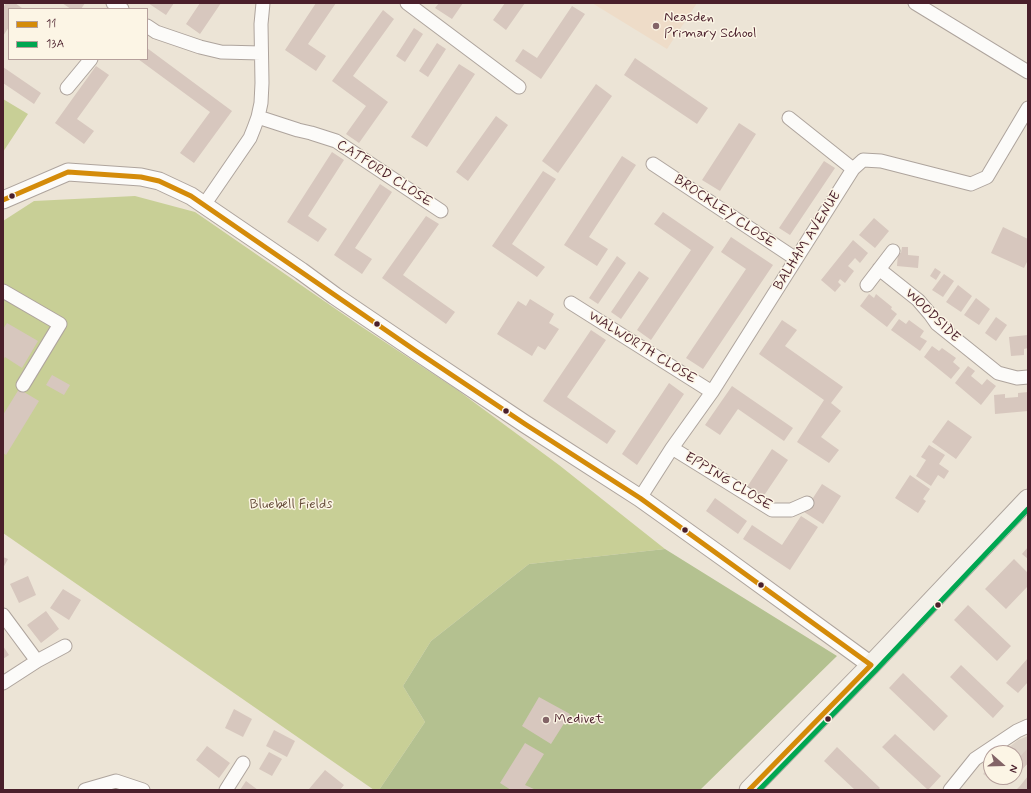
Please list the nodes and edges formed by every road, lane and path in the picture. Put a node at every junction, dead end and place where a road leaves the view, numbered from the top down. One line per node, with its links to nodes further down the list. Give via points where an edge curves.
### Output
1 (263, 3): 5 (street)
2 (407, 3): 8 (street)
3 (915, 3): 7 (street)
4 (148, 27): 5 (street, via 200,48 221,52)
5 (261, 53): 11 (street, via 262,83)
6 (90, 60): 9 (street)
7 (1028, 72)
8 (519, 87)
9 (67, 88)
10 (1028, 108): 14 (street, via 987,177 971,184 881,161 863,160)
11 (258, 117): 16 (street, via 250,138); 17 (street, CATFORD CLOSE, via 336,141)
12 (789, 118): 14 (street)
13 (653, 164): 19 (street, BROCKLEY CLOSE)
14 (852, 169): 19 (street, BALHAM AVENUE)
15 (3, 200): 16 (street, via 68,172 141,177 159,181)
16 (204, 205): 28 (street, via 416,351)
17 (441, 211)
18 (893, 251): 20 (street)
19 (796, 260): 26 (street, BALHAM AVENUE)
20 (879, 269): 21 (street); 24 (street, WOODSIDE, via 918,300 937,324 998,373 1017,378)
21 (867, 285)
22 (3, 291): 25 (street, via 60,324)
23 (571, 303): 26 (street, WALWORTH CLOSE)
24 (1028, 377)
25 (23, 386)
26 (712, 392): 27 (street, BALHAM AVENUE)
27 (672, 448): 28 (street, BALHAM AVENUE); 30 (street, EPPING CLOSE, via 772,510 791,510)
28 (640, 498): 34 (street)
29 (1028, 499): 34 (main road)
30 (807, 503)
31 (3, 615): 33 (street)
32 (65, 646): 33 (street)
33 (37, 661): 35 (street)
34 (871, 665): 41 (main road)
35 (3, 683)
36 (1028, 726): 42 (street, via 975,759)
37 (244, 763): 40 (street)
38 (85, 790): 39 (street, via 116,780)
39 (143, 790)
40 (226, 790)
41 (748, 790)
42 (950, 790)

